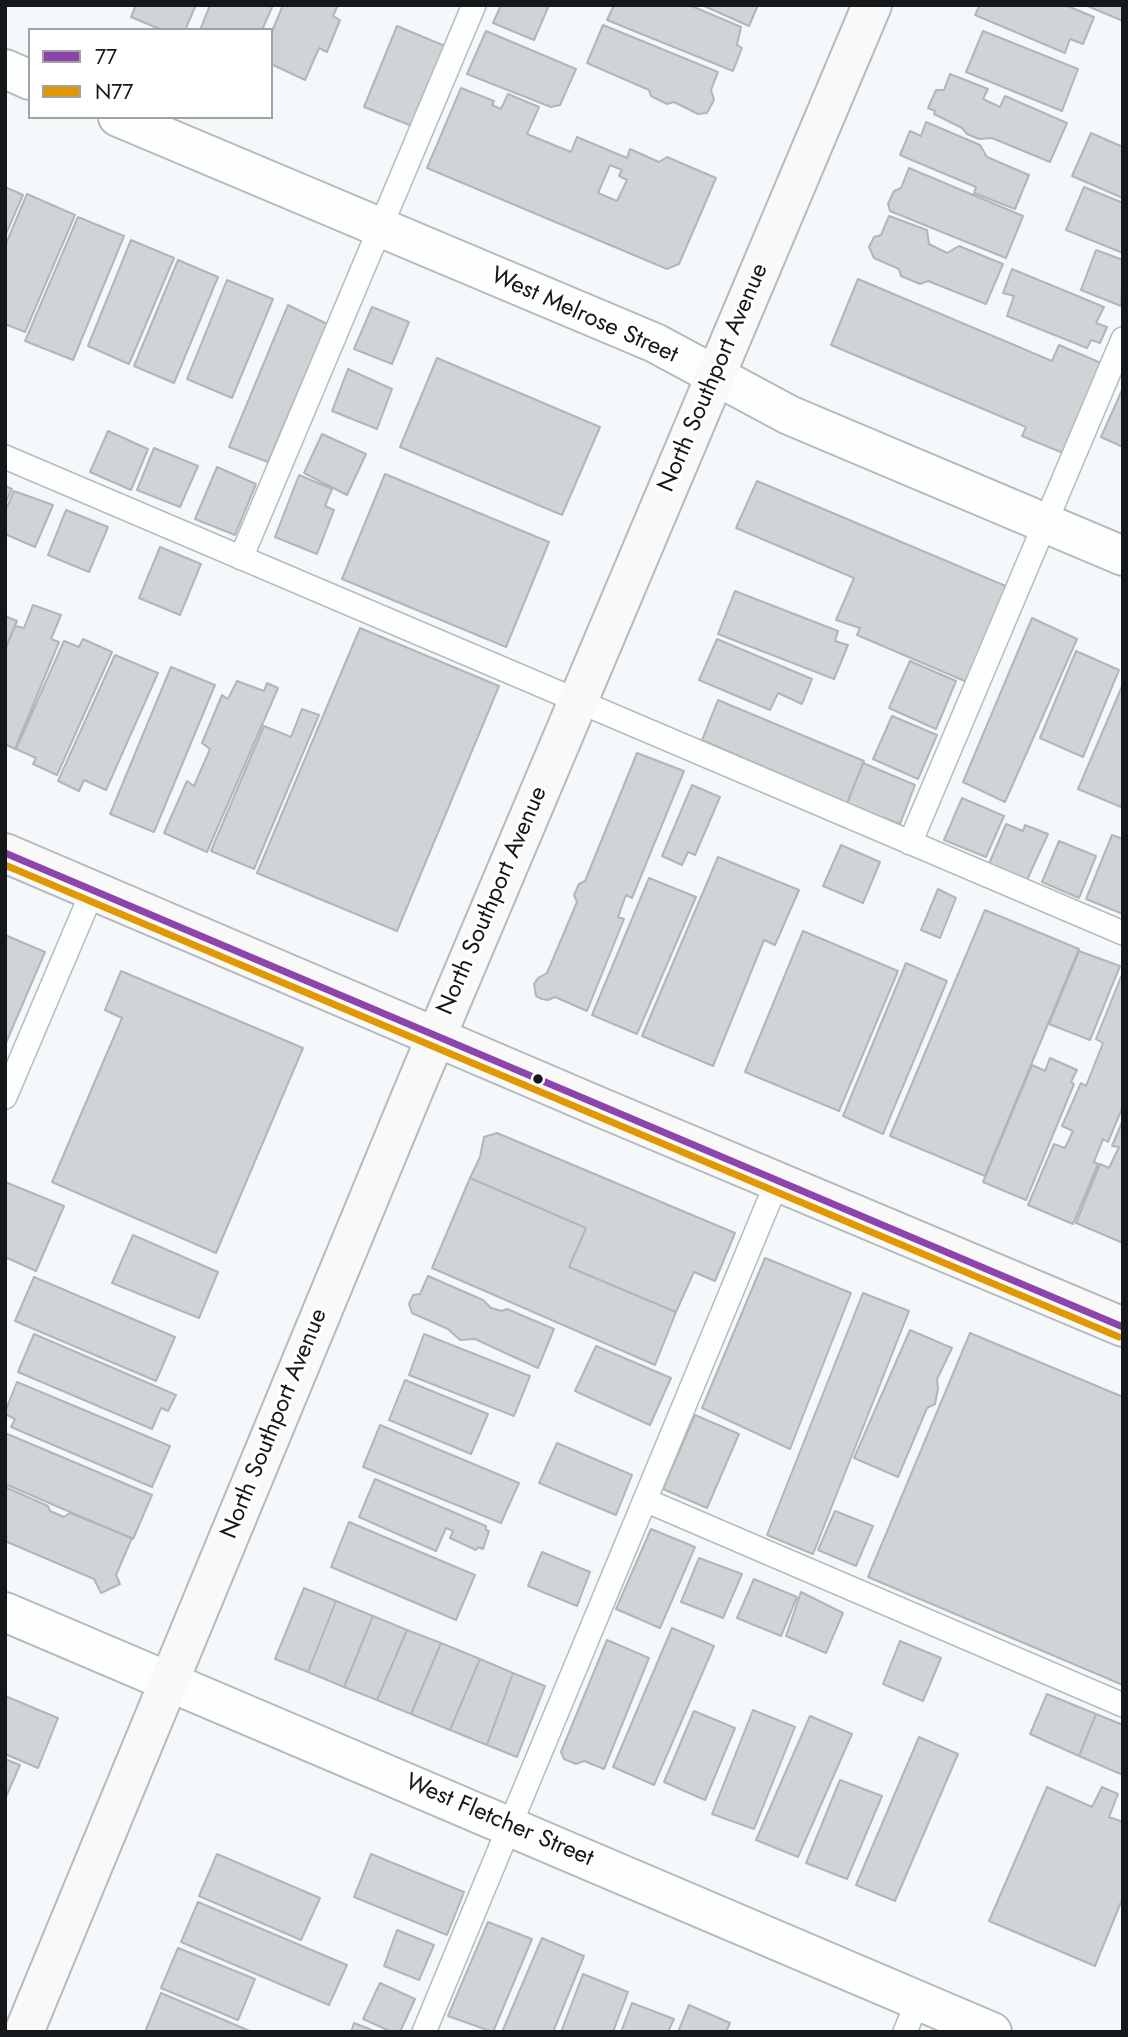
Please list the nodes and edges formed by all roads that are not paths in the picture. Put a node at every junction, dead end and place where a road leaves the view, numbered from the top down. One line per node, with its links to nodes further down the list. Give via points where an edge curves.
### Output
1 (474, 5): 6 (lane)
2 (872, 5): 8 (street, North Southport Avenue)
3 (5, 69): 4 (street)
4 (28, 79)
5 (123, 119): 6 (street, West Melrose Street)
6 (379, 228): 8 (street, West Melrose Street, via 655,343); 12 (lane)
7 (1123, 339): 10 (lane)
8 (715, 377): 10 (street, West Melrose Street, via 789,415); 13 (street, North Southport Avenue)
9 (5, 457): 12 (lane)
10 (1046, 523): 11 (street, West Melrose Street); 14 (lane)
11 (1123, 556)
12 (241, 558): 13 (lane)
13 (578, 701): 14 (lane); 18 (street, North Southport Avenue)
14 (910, 843): 17 (lane)
15 (5, 853): 16 (street)
16 (93, 890): 18 (street); 19 (lane)
17 (1123, 933)
18 (436, 1037): 20 (street); 24 (street, North Southport Avenue)
19 (5, 1097)
20 (777, 1182): 21 (street); 22 (lane)
21 (1123, 1327)
22 (645, 1500): 25 (lane); 26 (lane)
23 (5, 1612): 24 (street, West Fletcher Street)
24 (169, 1681): 26 (street, West Fletcher Street); 28 (street, North Southport Avenue)
25 (1123, 1705)
26 (509, 1826): 27 (street, West Fletcher Street); 29 (lane)
27 (911, 2016): 30 (street, West Fletcher Street)
28 (24, 2032)
29 (424, 2032)
30 (992, 2032)

